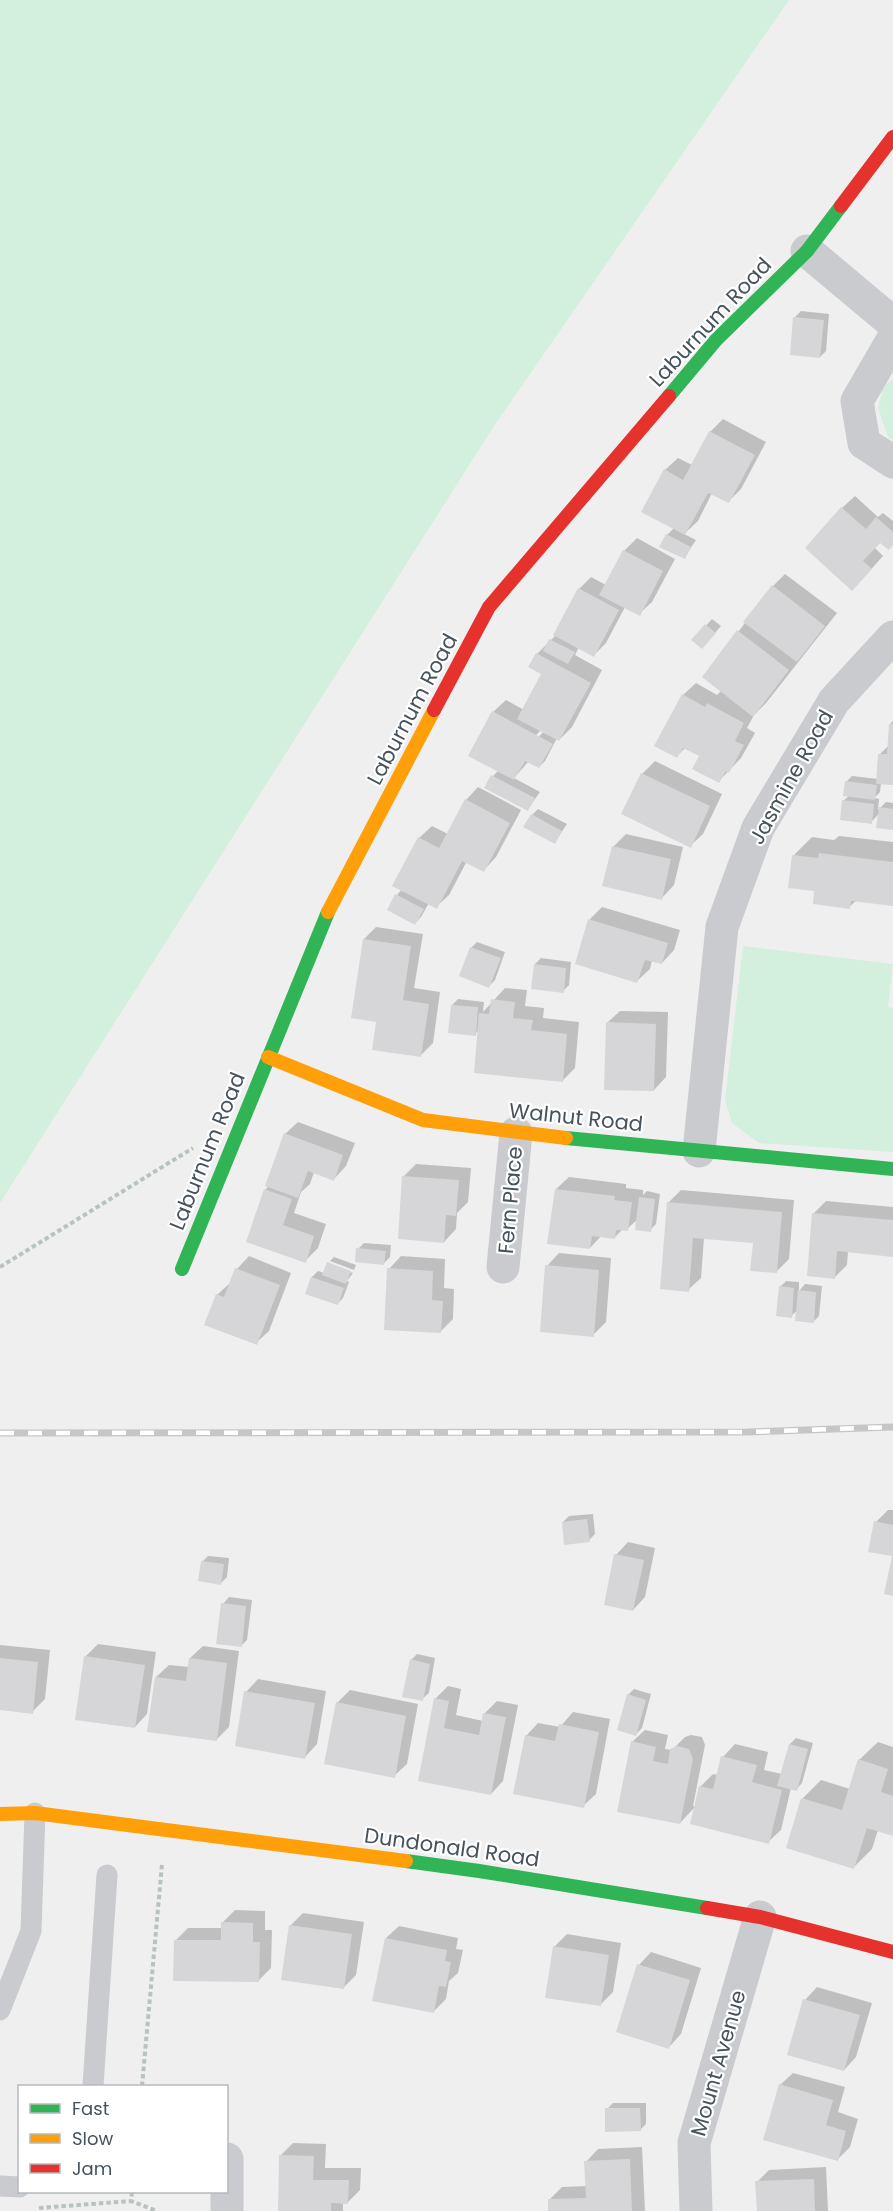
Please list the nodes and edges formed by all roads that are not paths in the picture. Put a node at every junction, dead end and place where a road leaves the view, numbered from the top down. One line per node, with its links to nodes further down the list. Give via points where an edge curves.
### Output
1 (893, 137): 2 (street, Laburnum Road)
2 (807, 250): 3 (street); 7 (street, Laburnum Road, via 716,340 489,607 333,901)
3 (893, 323)
4 (893, 339): 5 (street, via 857,401 864,443)
5 (893, 462)
6 (893, 637): 9 (street, Jasmine Road, via 834,701 758,828 722,927)
7 (268, 1057): 8 (street, Walnut Road, via 423,1120); 12 (street, Laburnum Road)
8 (516, 1133): 9 (street, Walnut Road); 11 (street, Fern Place)
9 (699, 1151): 10 (street, Walnut Road)
10 (893, 1169)
11 (503, 1267)
12 (182, 1269)
13 (35, 1813): 14 (street, Dundonald Road); 16 (street, Dundonald Road, via 479,1871); 18 (lane, via 31,1932)
14 (0, 1814)
15 (107, 1875): 19 (lane)
16 (760, 1917): 17 (street, Dundonald Road); 24 (street, Mount Avenue, via 694,2143)
17 (893, 1952)
18 (0, 2010)
19 (93, 2085)
20 (0, 2186): 21 (lane)
21 (18, 2191)
22 (227, 2193): 23 (street)
23 (227, 2211)
24 (696, 2211)

